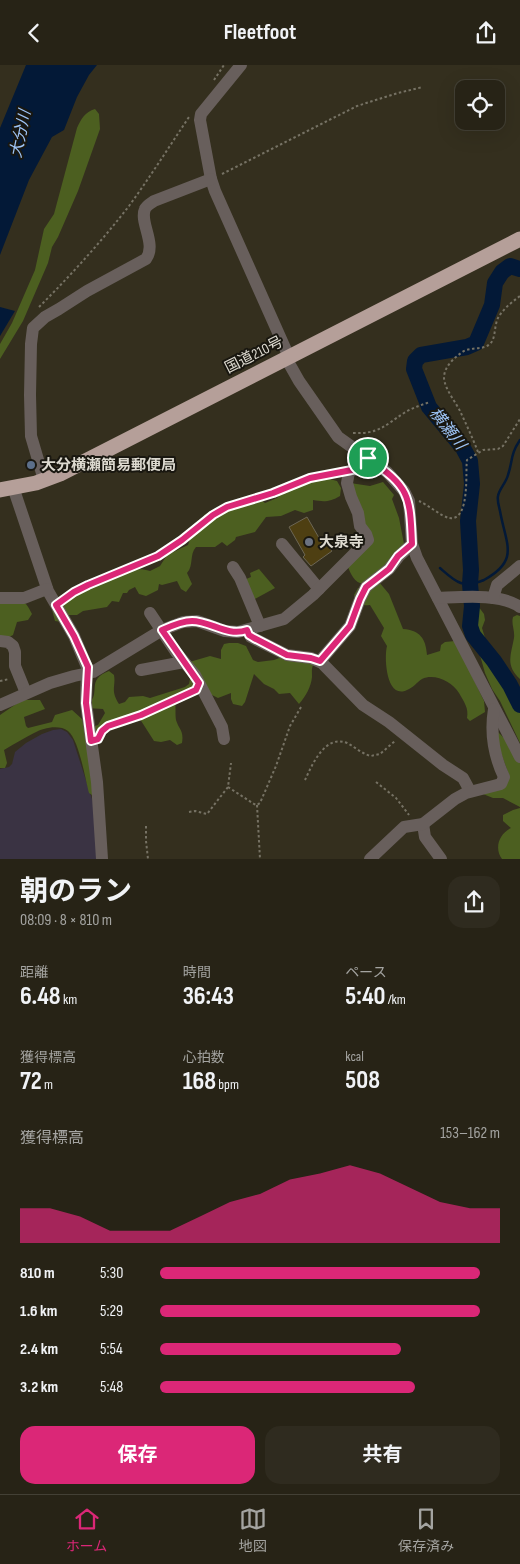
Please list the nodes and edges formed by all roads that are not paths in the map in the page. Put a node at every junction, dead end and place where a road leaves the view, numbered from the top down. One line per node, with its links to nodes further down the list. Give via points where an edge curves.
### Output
1 (241, 65): 2 (street, via 200,117)
2 (211, 179): 4 (street); 6 (street, via 158,199 146,207 144,213 150,243 146,259 87,291 43,318 33,328 31,436)
3 (520, 239): 4 (highway, 国道210号)
4 (288, 358): 5 (street, via 299,381 334,433); 6 (highway, 国道210号)
5 (368, 458): 9 (street, via 399,483 409,501); 13 (street, via 359,468 349,472 348,483 360,526 368,539)
6 (44, 480): 7 (highway, 国道210号)
7 (7, 489): 12 (street)
8 (282, 544): 13 (street)
9 (412, 544): 15 (street); 23 (street, via 389,569 366,587 350,626)
10 (520, 566): 16 (street, via 497,585)
11 (233, 567): 19 (street)
12 (47, 589): 14 (street, via 24,598); 26 (street, via 74,636)
13 (319, 589): 19 (street, via 288,616)
14 (0, 598)
15 (438, 598): 16 (street); 29 (street)
16 (493, 598): 17 (street, via 508,600)
17 (520, 607)
18 (150, 613): 20 (street)
19 (260, 626): 21 (street)
20 (162, 630): 21 (street, via 191,621 225,631); 24 (street); 26 (street)
21 (247, 630): 23 (street, via 249,635 287,655)
22 (0, 641): 27 (street, via 13,646 15,666)
23 (320, 661): 32 (street, via 357,699 463,778)
24 (184, 662): 25 (street); 30 (street, via 222,727)
25 (141, 670)
26 (88, 674): 27 (street, via 62,679); 34 (street, via 86,703 98,782)
27 (26, 693): 28 (street)
28 (0, 705)
29 (494, 709): 31 (street); 32 (street, via 493,741 503,781 498,786)
30 (224, 739)
31 (520, 757)
32 (470, 791): 33 (street)
33 (419, 825): 35 (street, via 402,828); 36 (street)
34 (102, 859)
35 (370, 859)
36 (441, 859)

